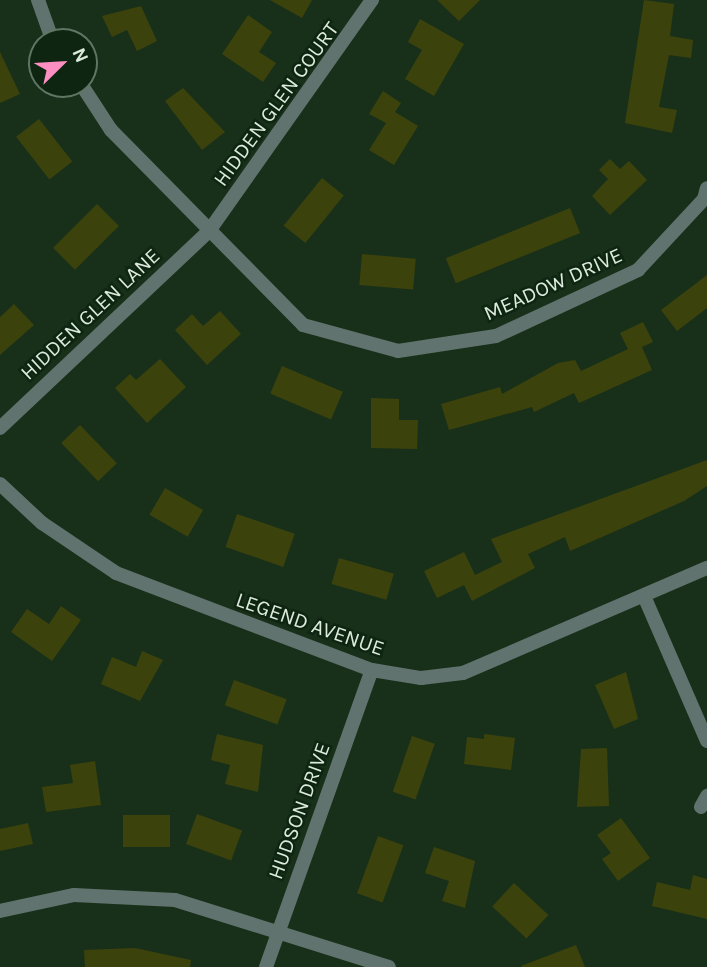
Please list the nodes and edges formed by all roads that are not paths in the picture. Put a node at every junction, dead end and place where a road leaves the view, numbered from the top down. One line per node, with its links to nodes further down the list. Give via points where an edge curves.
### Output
1 (38, 0): 3 (street)
2 (372, 0): 6 (street, HIDDEN GLEN COURT)
3 (48, 28)
4 (90, 98): 6 (street, MEADOW DRIVE, via 111,130)
5 (707, 188): 6 (street, MEADOW DRIVE, via 704,199 638,270 496,336 398,351 303,325)
6 (209, 231): 7 (street, HIDDEN GLEN LANE)
7 (0, 428)
8 (0, 484): 11 (street, LEGEND AVENUE, via 42,523 116,573)
9 (707, 568): 10 (street, LEGEND AVENUE)
10 (644, 596): 11 (street, LEGEND AVENUE, via 463,673 421,678); 12 (street)
11 (372, 670): 14 (street, HUDSON DRIVE)
12 (707, 741)
13 (0, 911): 14 (street, via 74,895 175,900)
14 (278, 931): 15 (street, HUDSON DRIVE); 16 (street)
15 (266, 967)
16 (389, 967)

